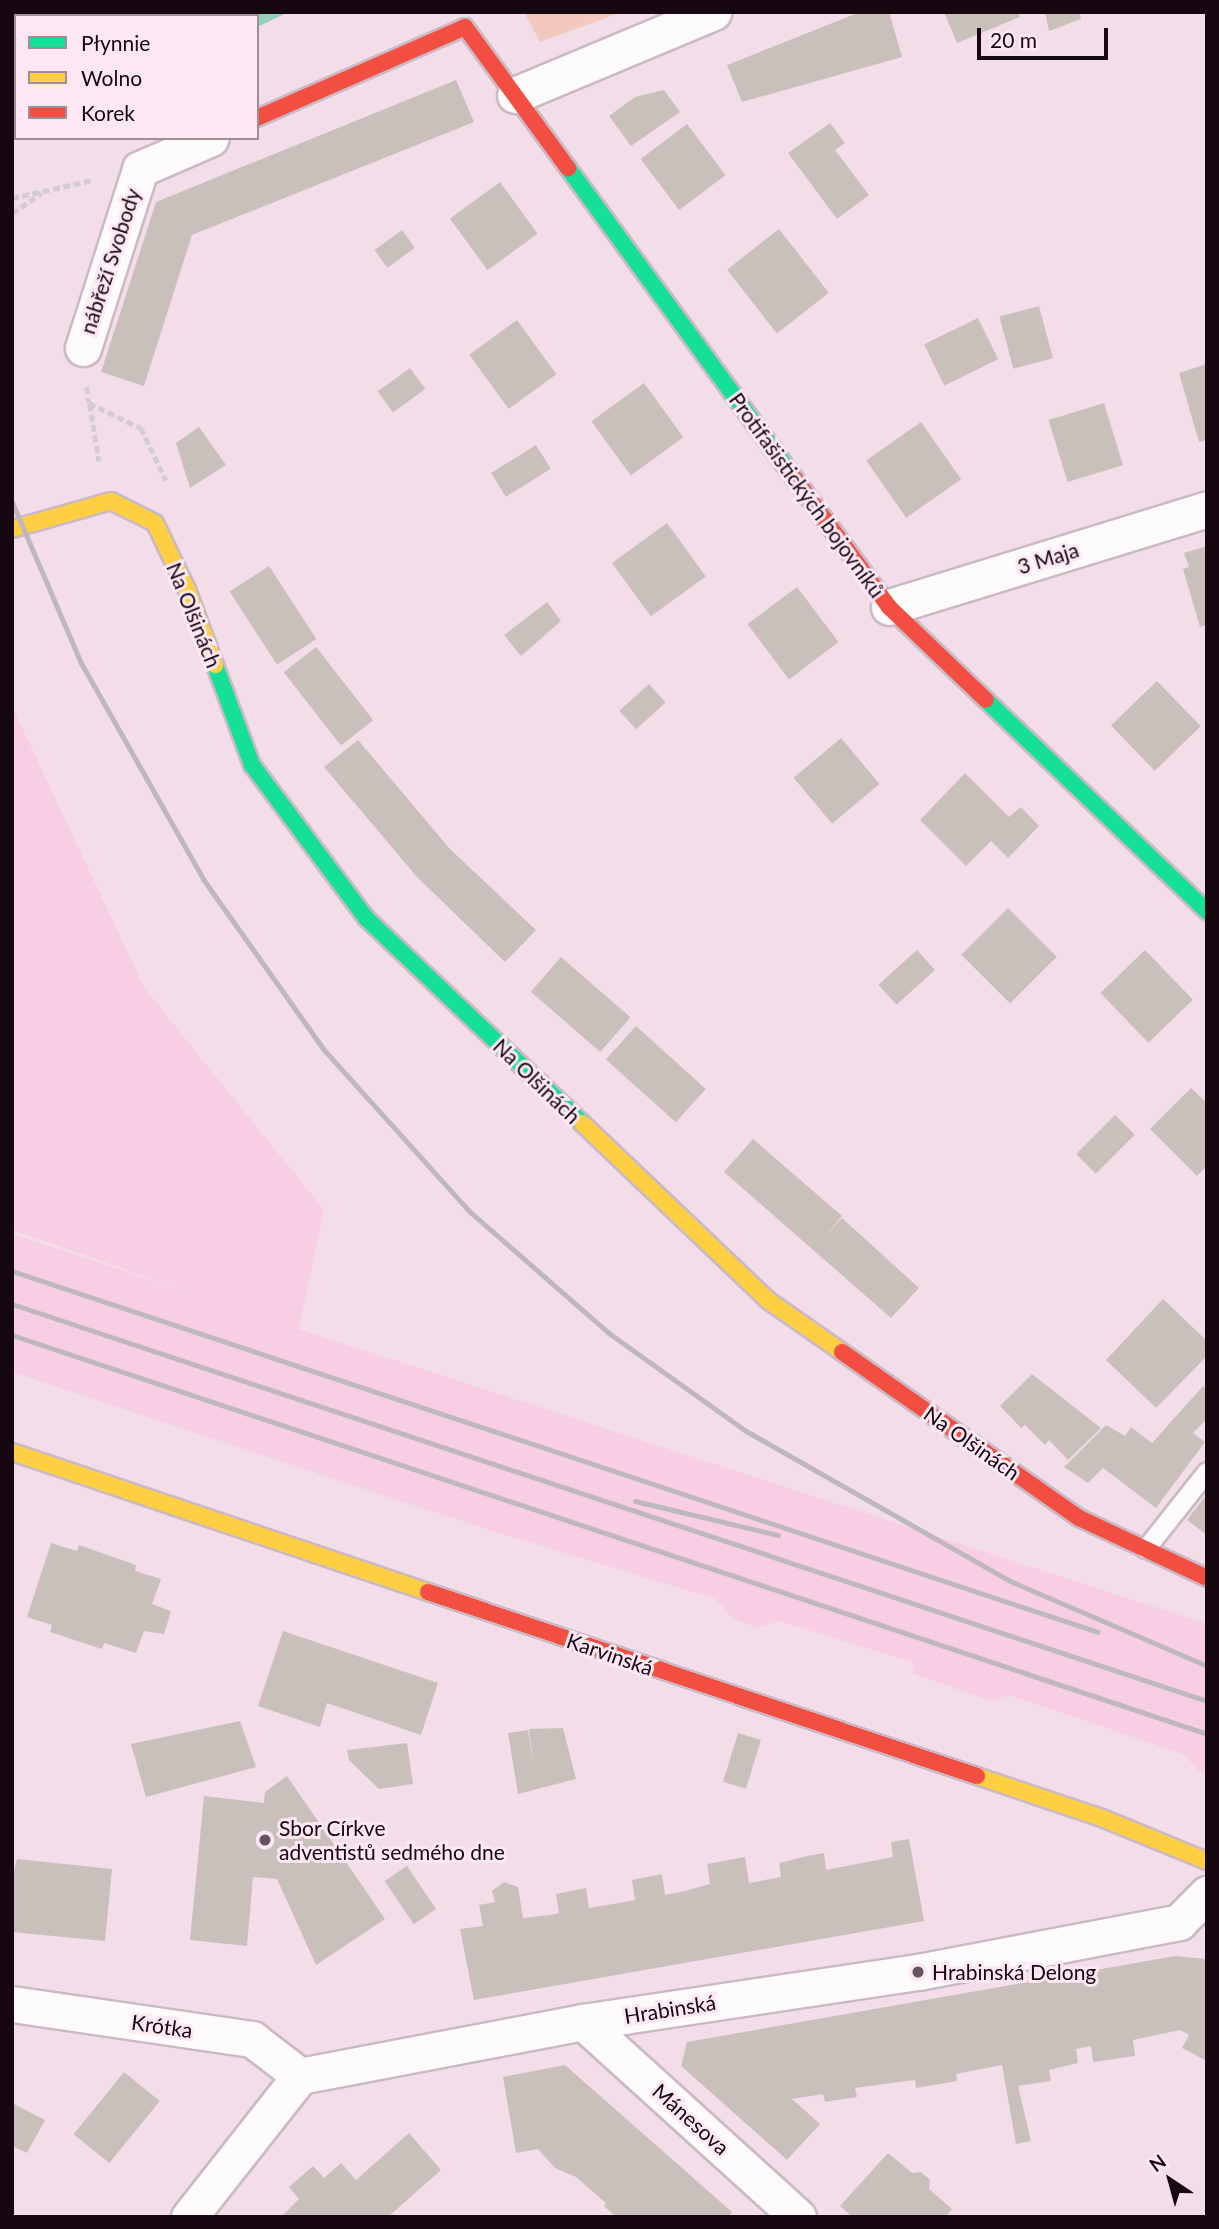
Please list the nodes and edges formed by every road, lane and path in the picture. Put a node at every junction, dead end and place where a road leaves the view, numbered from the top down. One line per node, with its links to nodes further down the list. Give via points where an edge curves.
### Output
1 (713, 12): 2 (street)
2 (515, 95): 3 (street, Protifašistických bojovníků, via 465,27); 15 (street, Protifašistických bojovníků)
3 (259, 117)
4 (206, 140): 5 (street, nábřeží Svobody)
5 (140, 169): 6 (path); 9 (street, nábřeží Svobody)
6 (46, 191): 7 (path); 8 (path)
7 (12, 198)
8 (12, 213)
9 (83, 348): 10 (path)
10 (89, 403): 11 (path, via 141,428); 12 (path)
11 (170, 486)
12 (111, 502): 14 (street); 19 (street, Na Olšinách, via 155,523 188,592 252,765 366,918 769,1301 1079,1518)
13 (1207, 509): 15 (street, 3 Maja)
14 (12, 529)
15 (890, 607): 16 (street, Protifašistických bojovníků)
16 (1207, 911)
17 (12, 1452): 21 (street, Karvinská, via 1102,1818)
18 (1207, 1472): 19 (lane)
19 (1146, 1549): 20 (street, Na Olšinách)
20 (1207, 1578)
21 (1207, 1861)
22 (1207, 1894): 24 (street, Hrabinská, via 1179,1922 918,1972)
23 (12, 2004): 25 (street, Krótka, via 252,2039)
24 (583, 2022): 25 (street, Hrabinská); 27 (street, Mánesova)
25 (300, 2076): 26 (street)
26 (189, 2217)
27 (799, 2217)

